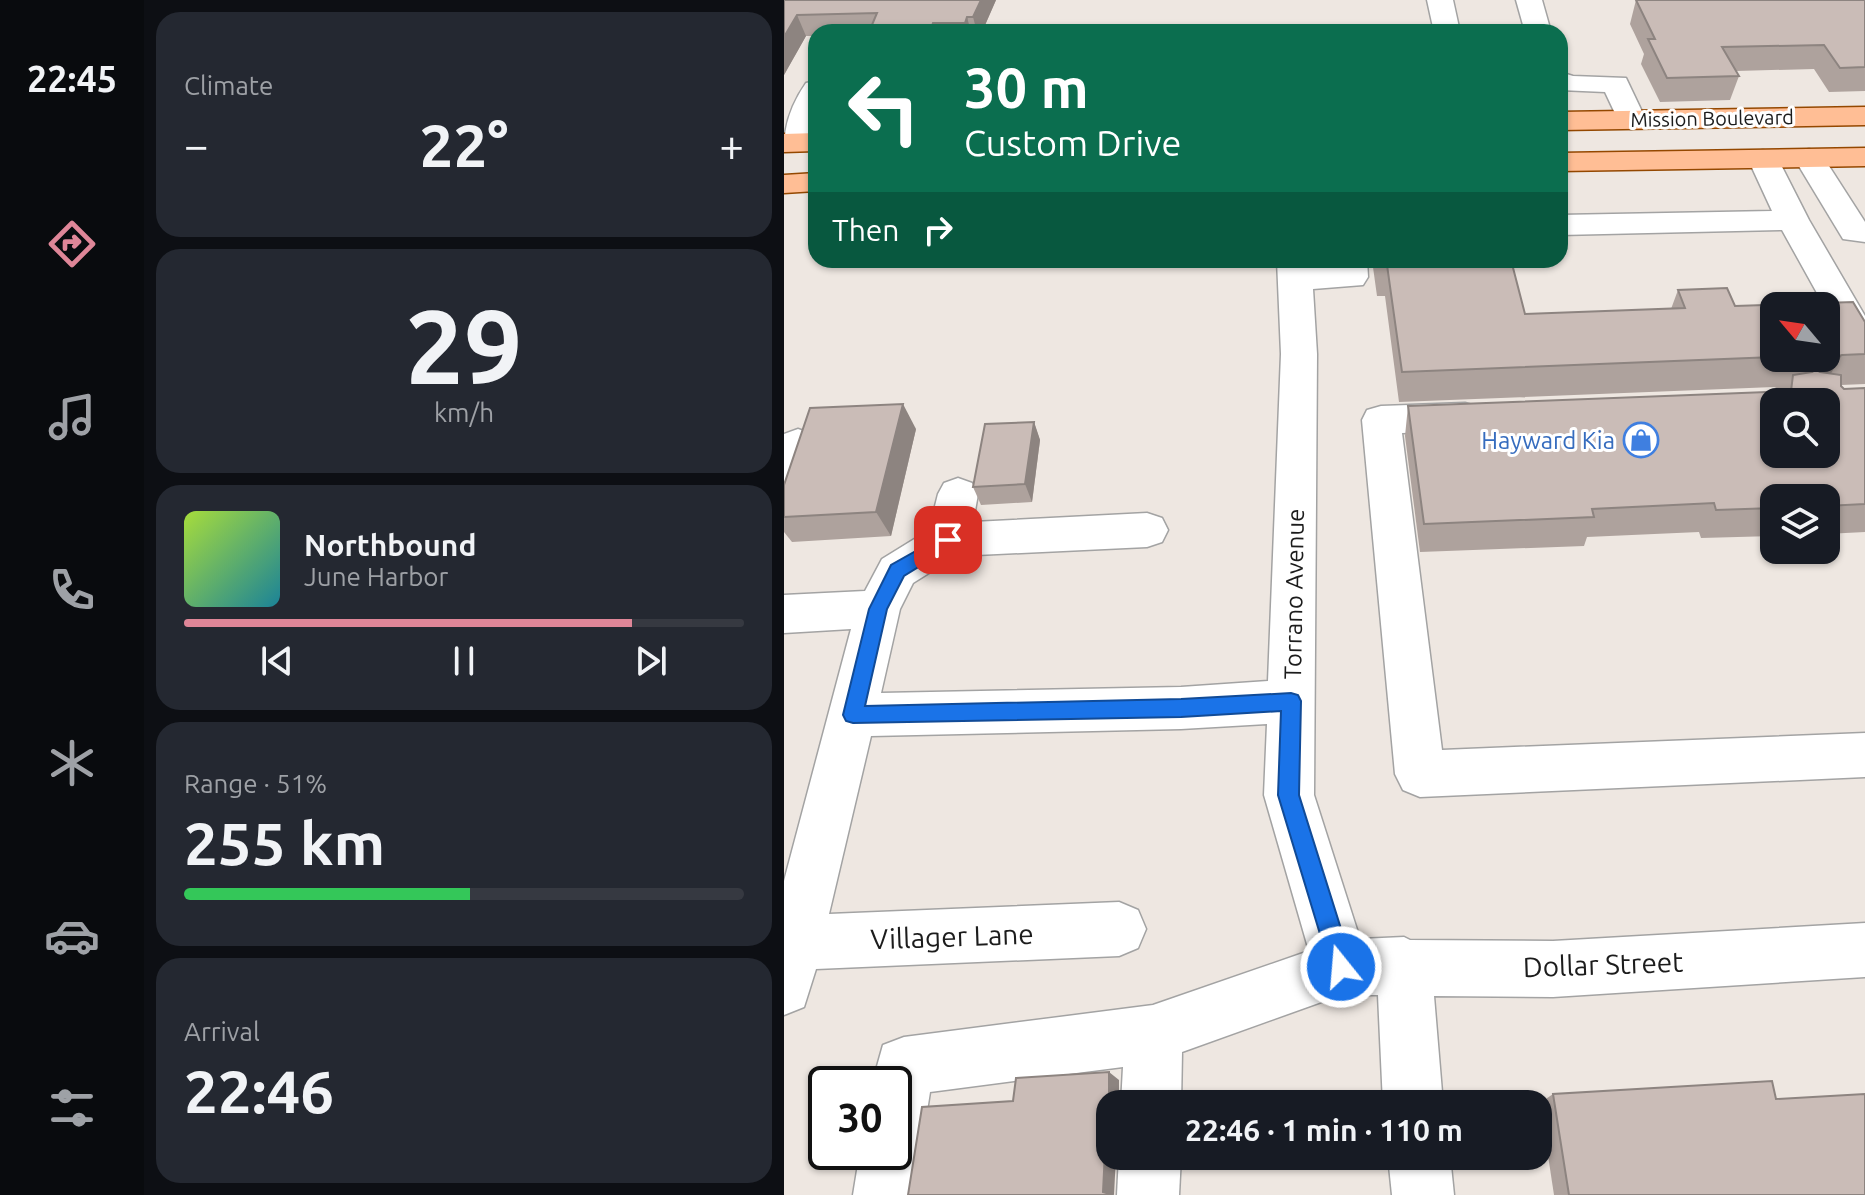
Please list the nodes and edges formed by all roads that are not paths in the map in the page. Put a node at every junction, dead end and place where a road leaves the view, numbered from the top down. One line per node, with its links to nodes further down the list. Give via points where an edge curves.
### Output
1 (1440, 0): 3 (street)
2 (1529, 0): 4 (street)
3 (1445, 24)
4 (1536, 24)
5 (1568, 84): 8 (street, via 1616,84)
6 (804, 94): 10 (street)
7 (1865, 116): 8 (main road, Mission Boulevard)
8 (1631, 120): 9 (main road, Mission Boulevard)
9 (1568, 121)
10 (797, 142)
11 (1865, 157): 12 (main road, Mission Boulevard)
12 (1809, 158): 13 (main road, Mission Boulevard); 19 (street, via 1855,232)
13 (1763, 159): 14 (main road, Mission Boulevard); 17 (street)
14 (1568, 162)
15 (808, 182): 16 (main road)
16 (784, 184)
17 (1793, 220): 18 (street); 22 (street)
18 (1568, 225)
19 (1865, 232)
20 (1350, 268): 21 (street, via 1351,277)
21 (1294, 269): 31 (street, Torrano Avenue, via 1299,354)
22 (1865, 347)
23 (1507, 415): 33 (street, via 1381,420 1420,774)
24 (798, 444): 25 (street)
25 (784, 485)
26 (958, 494): 28 (street)
27 (1147, 530): 28 (street)
28 (948, 540): 29 (street, via 897,571)
29 (878, 609): 30 (street); 32 (street)
30 (784, 614)
31 (1291, 701): 32 (street); 38 (street, Torrano Avenue, via 1289,795)
32 (853, 715): 36 (street)
33 (1865, 755)
34 (1119, 929): 36 (street, Villager Lane)
35 (1865, 950): 37 (street, Dollar Street, via 1553,969)
36 (788, 958)
37 (1404, 965): 38 (street, Dollar Street); 42 (street)
38 (1341, 967): 39 (street, Dollar Street)
39 (1153, 1034): 40 (street, Dollar Street); 41 (street)
40 (904, 1066)
41 (1151, 1090)
42 (1412, 1090)
43 (888, 1170): 46 (street)
44 (1149, 1170): 47 (street)
45 (1420, 1170): 48 (street)
46 (884, 1195)
47 (1148, 1195)
48 (1423, 1195)

